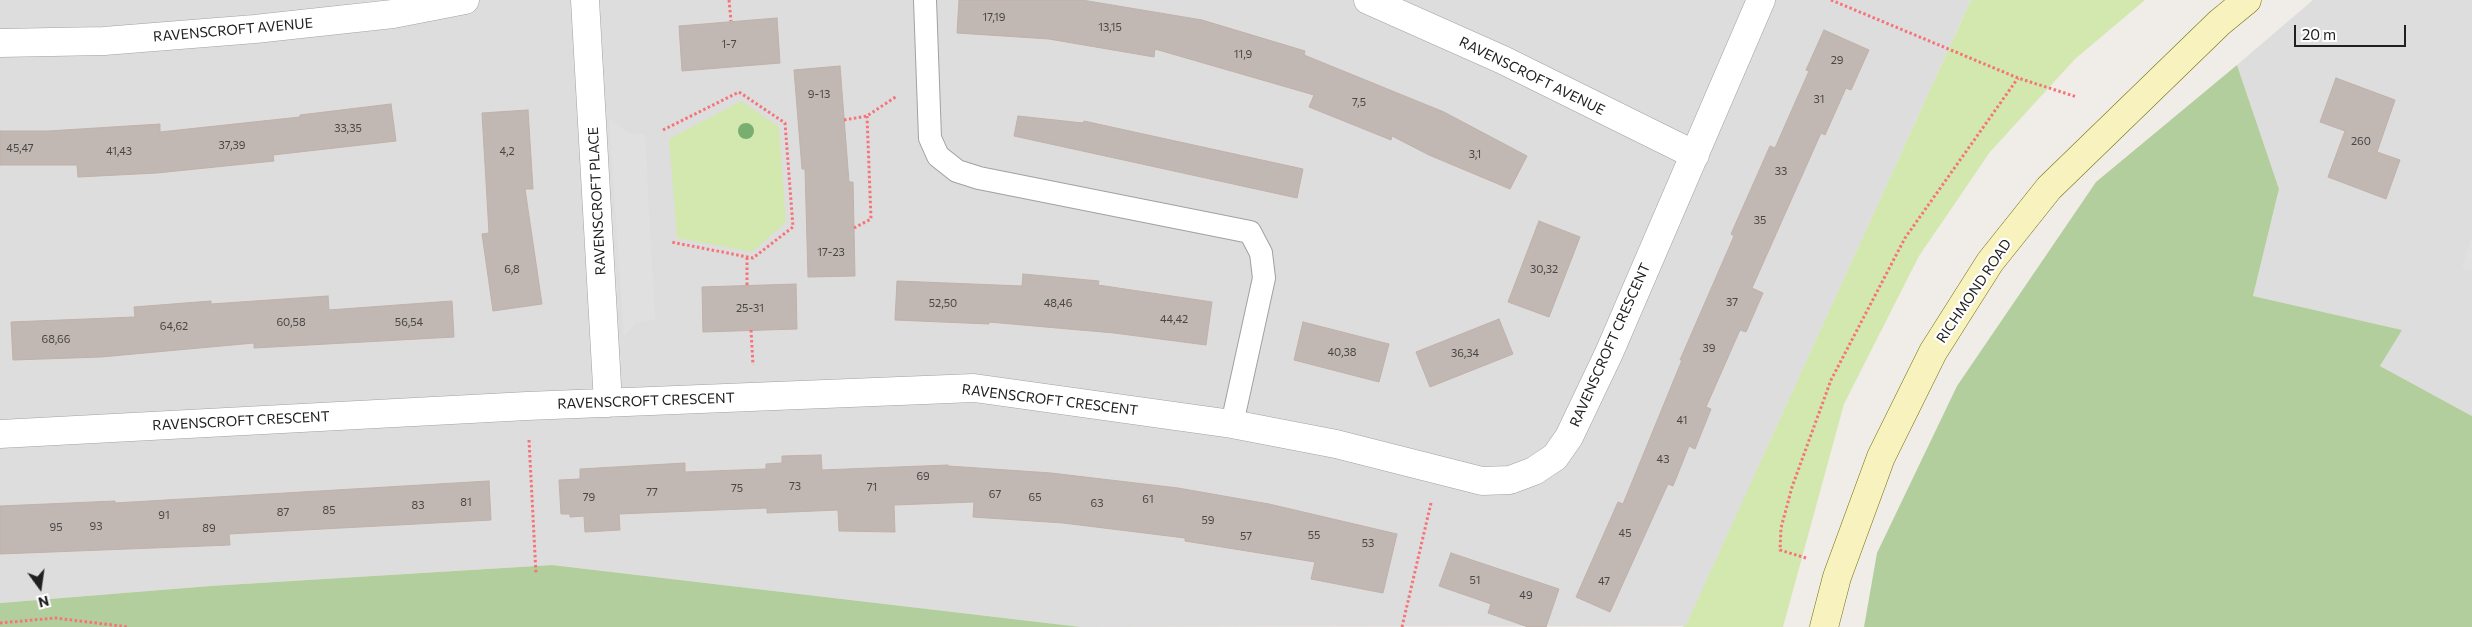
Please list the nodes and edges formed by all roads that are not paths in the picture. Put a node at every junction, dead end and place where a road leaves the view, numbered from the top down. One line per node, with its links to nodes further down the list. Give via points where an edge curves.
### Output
1 (465, 0): 7 (street, RAVENSCROFT AVENUE, via 393,14 255,30 104,41)
2 (585, 0): 9 (street, RAVENSCROFT PLACE)
3 (925, 0): 10 (lane, via 930,138 938,156 957,171 1250,232 1261,253 1264,278)
4 (1368, 0): 8 (street, RAVENSCROFT AVENUE, via 1503,60)
5 (1761, 0): 8 (street, RAVENSCROFT CRESCENT)
6 (2247, 0): 12 (main road, RICHMOND ROAD, via 2219,23 2049,188 1990,262 1932,352 1881,457 1837,577)
7 (0, 43)
8 (1695, 155): 10 (street, RAVENSCROFT CRESCENT, via 1569,437 1555,457 1534,471 1510,480 1482,481 1336,444)
9 (608, 403): 10 (street, RAVENSCROFT CRESCENT, via 974,388); 11 (street, RAVENSCROFT CRESCENT)
10 (1232, 424)
11 (0, 434)
12 (1824, 627)

